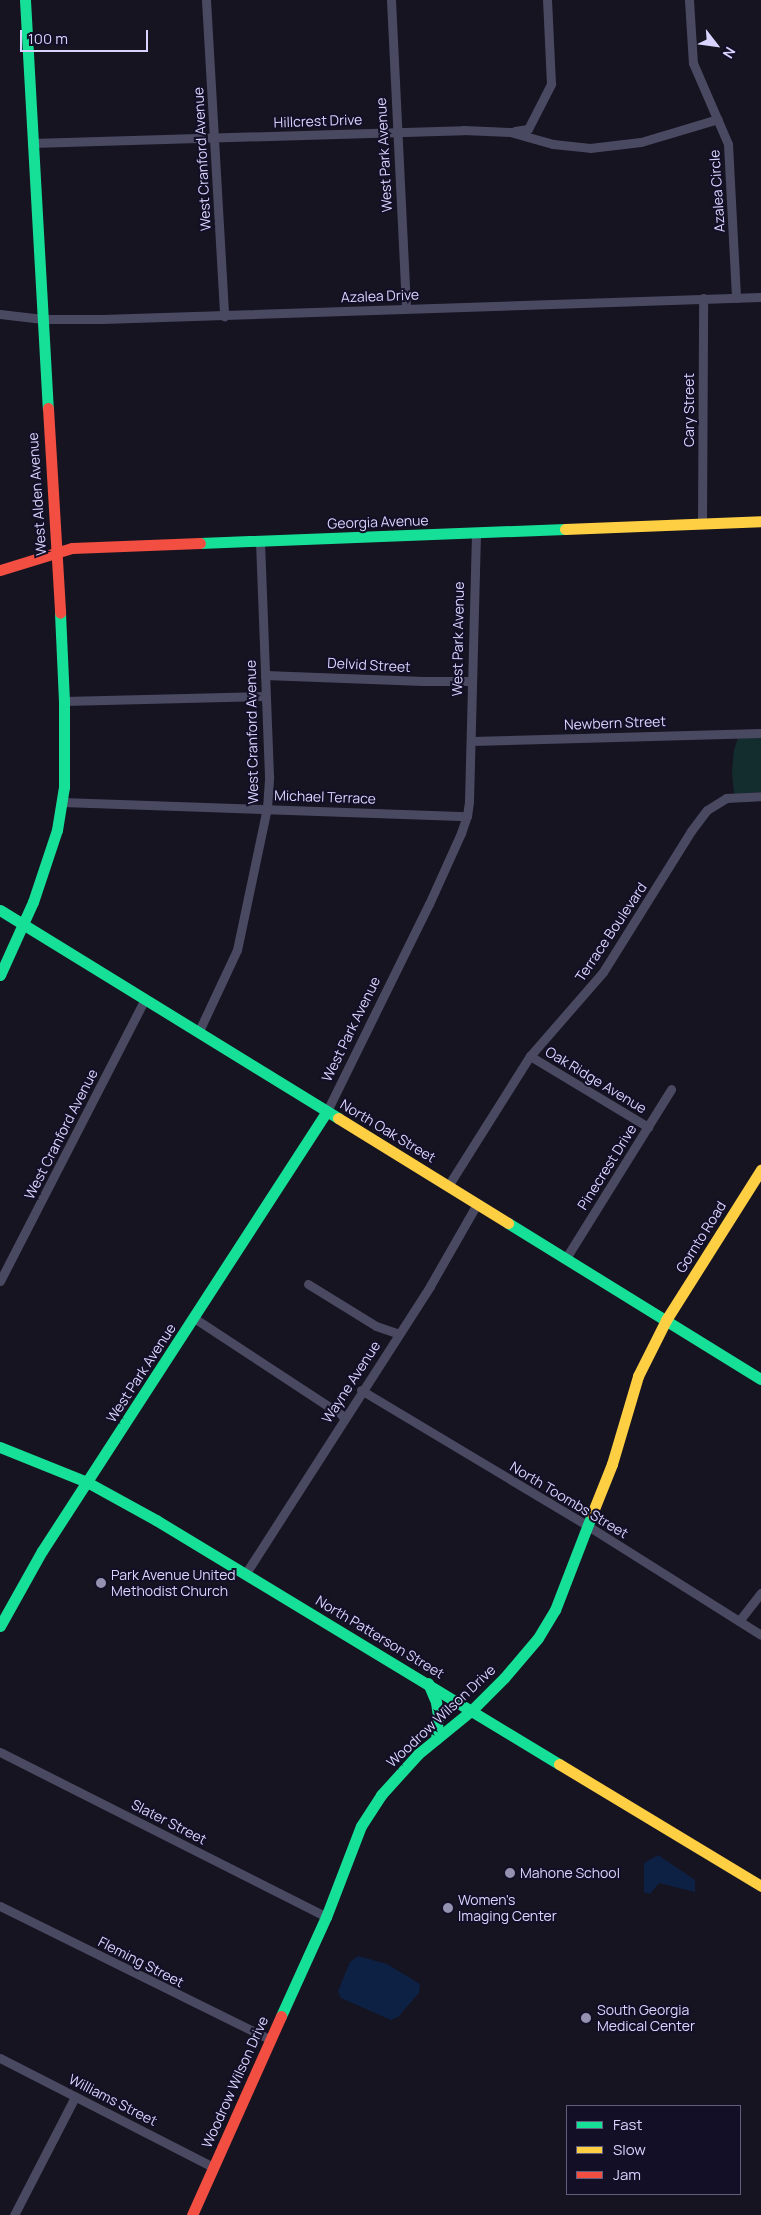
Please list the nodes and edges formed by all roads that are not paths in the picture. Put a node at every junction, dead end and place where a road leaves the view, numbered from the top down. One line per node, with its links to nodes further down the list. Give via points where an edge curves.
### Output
1 (25, 0): 10 (street, West Alden Avenue)
2 (206, 0): 9 (street, West Cranford Avenue)
3 (391, 0): 7 (street, West Park Avenue)
4 (547, 0): 8 (street, via 551,84 528,129)
5 (689, 0): 6 (street, Azalea Circle, via 693,63)
6 (718, 119): 8 (street, Hillcrest Drive, via 641,142 590,148 553,144); 13 (street, Azalea Circle, via 728,144)
7 (397, 132): 8 (street, Hillcrest Drive); 9 (street, Hillcrest Drive); 14 (street, West Park Avenue)
8 (510, 132)
9 (214, 136): 10 (street, Hillcrest Drive); 16 (street, West Cranford Avenue)
10 (32, 143): 17 (street, West Alden Avenue)
11 (761, 297): 13 (street, Azalea Drive)
12 (704, 298): 13 (street, Azalea Drive); 14 (street, Azalea Drive); 19 (street, Cary Street)
13 (736, 298)
14 (406, 309): 16 (street, Azalea Drive)
15 (0, 314): 17 (street, Azalea Drive)
16 (224, 316): 17 (street, Azalea Drive)
17 (43, 320): 22 (street, West Alden Avenue)
18 (761, 521): 19 (street, Georgia Avenue)
19 (702, 522): 20 (street, Georgia Avenue)
20 (476, 534): 21 (street, Georgia Avenue); 25 (street, West Park Avenue)
21 (260, 541): 22 (street, Georgia Avenue, via 72,548); 24 (street, West Cranford Avenue)
22 (56, 553): 23 (street, Georgia Avenue); 27 (street, West Alden Avenue)
23 (0, 570)
24 (264, 675): 25 (street, Delvid Street); 26 (street, West Cranford Avenue)
25 (472, 681): 29 (street, West Park Avenue)
26 (265, 696): 27 (street); 32 (street, West Cranford Avenue, via 269,776)
27 (64, 701): 31 (street, West Alden Avenue)
28 (761, 733): 29 (street, Newbern Street)
29 (471, 740): 33 (street, West Park Avenue)
30 (761, 796): 39 (street, Terrace Boulevard, via 726,798 707,810 603,972)
31 (62, 802): 32 (street, Michael Terrace); 35 (street, West Alden Avenue, via 57,830)
32 (267, 808): 33 (street, Michael Terrace); 38 (street, West Cranford Avenue, via 237,950)
33 (466, 816): 41 (street, West Park Avenue, via 461,834)
34 (0, 910): 35 (street, North Oak Street)
35 (23, 925): 36 (street, West Alden Avenue); 37 (street, North Oak Street)
36 (0, 975)
37 (145, 998): 38 (street, North Oak Street); 47 (street, West Cranford Avenue)
38 (199, 1031): 41 (street, North Oak Street)
39 (530, 1056): 42 (street, Oak Ridge Avenue); 44 (street, Terrace Boulevard)
40 (671, 1090): 42 (street, Pinecrest Drive)
41 (327, 1111): 44 (street, North Oak Street); 49 (street, West Park Avenue)
42 (648, 1127): 46 (street, Pinecrest Drive)
43 (761, 1170): 50 (street, Gornto Road)
44 (448, 1186): 45 (street, North Oak Street)
45 (477, 1204): 46 (street, North Oak Street); 51 (street, Wayne Avenue)
46 (566, 1258): 50 (street, North Oak Street)
47 (0, 1281)
48 (308, 1284): 51 (street, via 376,1326)
49 (194, 1318): 54 (street); 56 (street, West Park Avenue)
50 (666, 1320): 52 (street, North Oak Street); 57 (street, Woodrow Wilson Drive, via 638,1376 612,1464)
51 (399, 1334): 53 (street, Wayne Avenue)
52 (761, 1379)
53 (361, 1390): 54 (street, Wayne Avenue); 57 (street, North Toombs Street)
54 (345, 1417): 58 (street, Wayne Avenue)
55 (0, 1447): 56 (street, North Patterson Street)
56 (87, 1482): 58 (street, North Patterson Street); 61 (street, West Park Avenue)
57 (588, 1526): 60 (street, North Toombs Street); 64 (street, Woodrow Wilson Drive, via 554,1610 538,1638)
58 (246, 1573): 63 (street, North Patterson Street)
59 (761, 1592): 60 (street)
60 (739, 1621): 62 (street, North Toombs Street)
61 (0, 1626)
62 (761, 1635)
63 (428, 1683): 64 (street, North Patterson Street); 65 (street, via 436,1702)
64 (472, 1710): 65 (street, Woodrow Wilson Drive); 67 (street, North Patterson Street)
65 (436, 1739): 69 (street, Woodrow Wilson Drive, via 418,1754 381,1796 361,1826)
66 (0, 1752): 69 (street, Slater Street)
67 (761, 1886)
68 (0, 1906): 70 (street, Fleming Street)
69 (326, 1917): 70 (street, Woodrow Wilson Drive)
70 (271, 2040): 73 (street, Woodrow Wilson Drive)
71 (0, 2058): 72 (street, Williams Street)
72 (75, 2097): 73 (street, Williams Street); 74 (street)
73 (213, 2167): 75 (street, Woodrow Wilson Drive)
74 (14, 2215)
75 (192, 2215)

